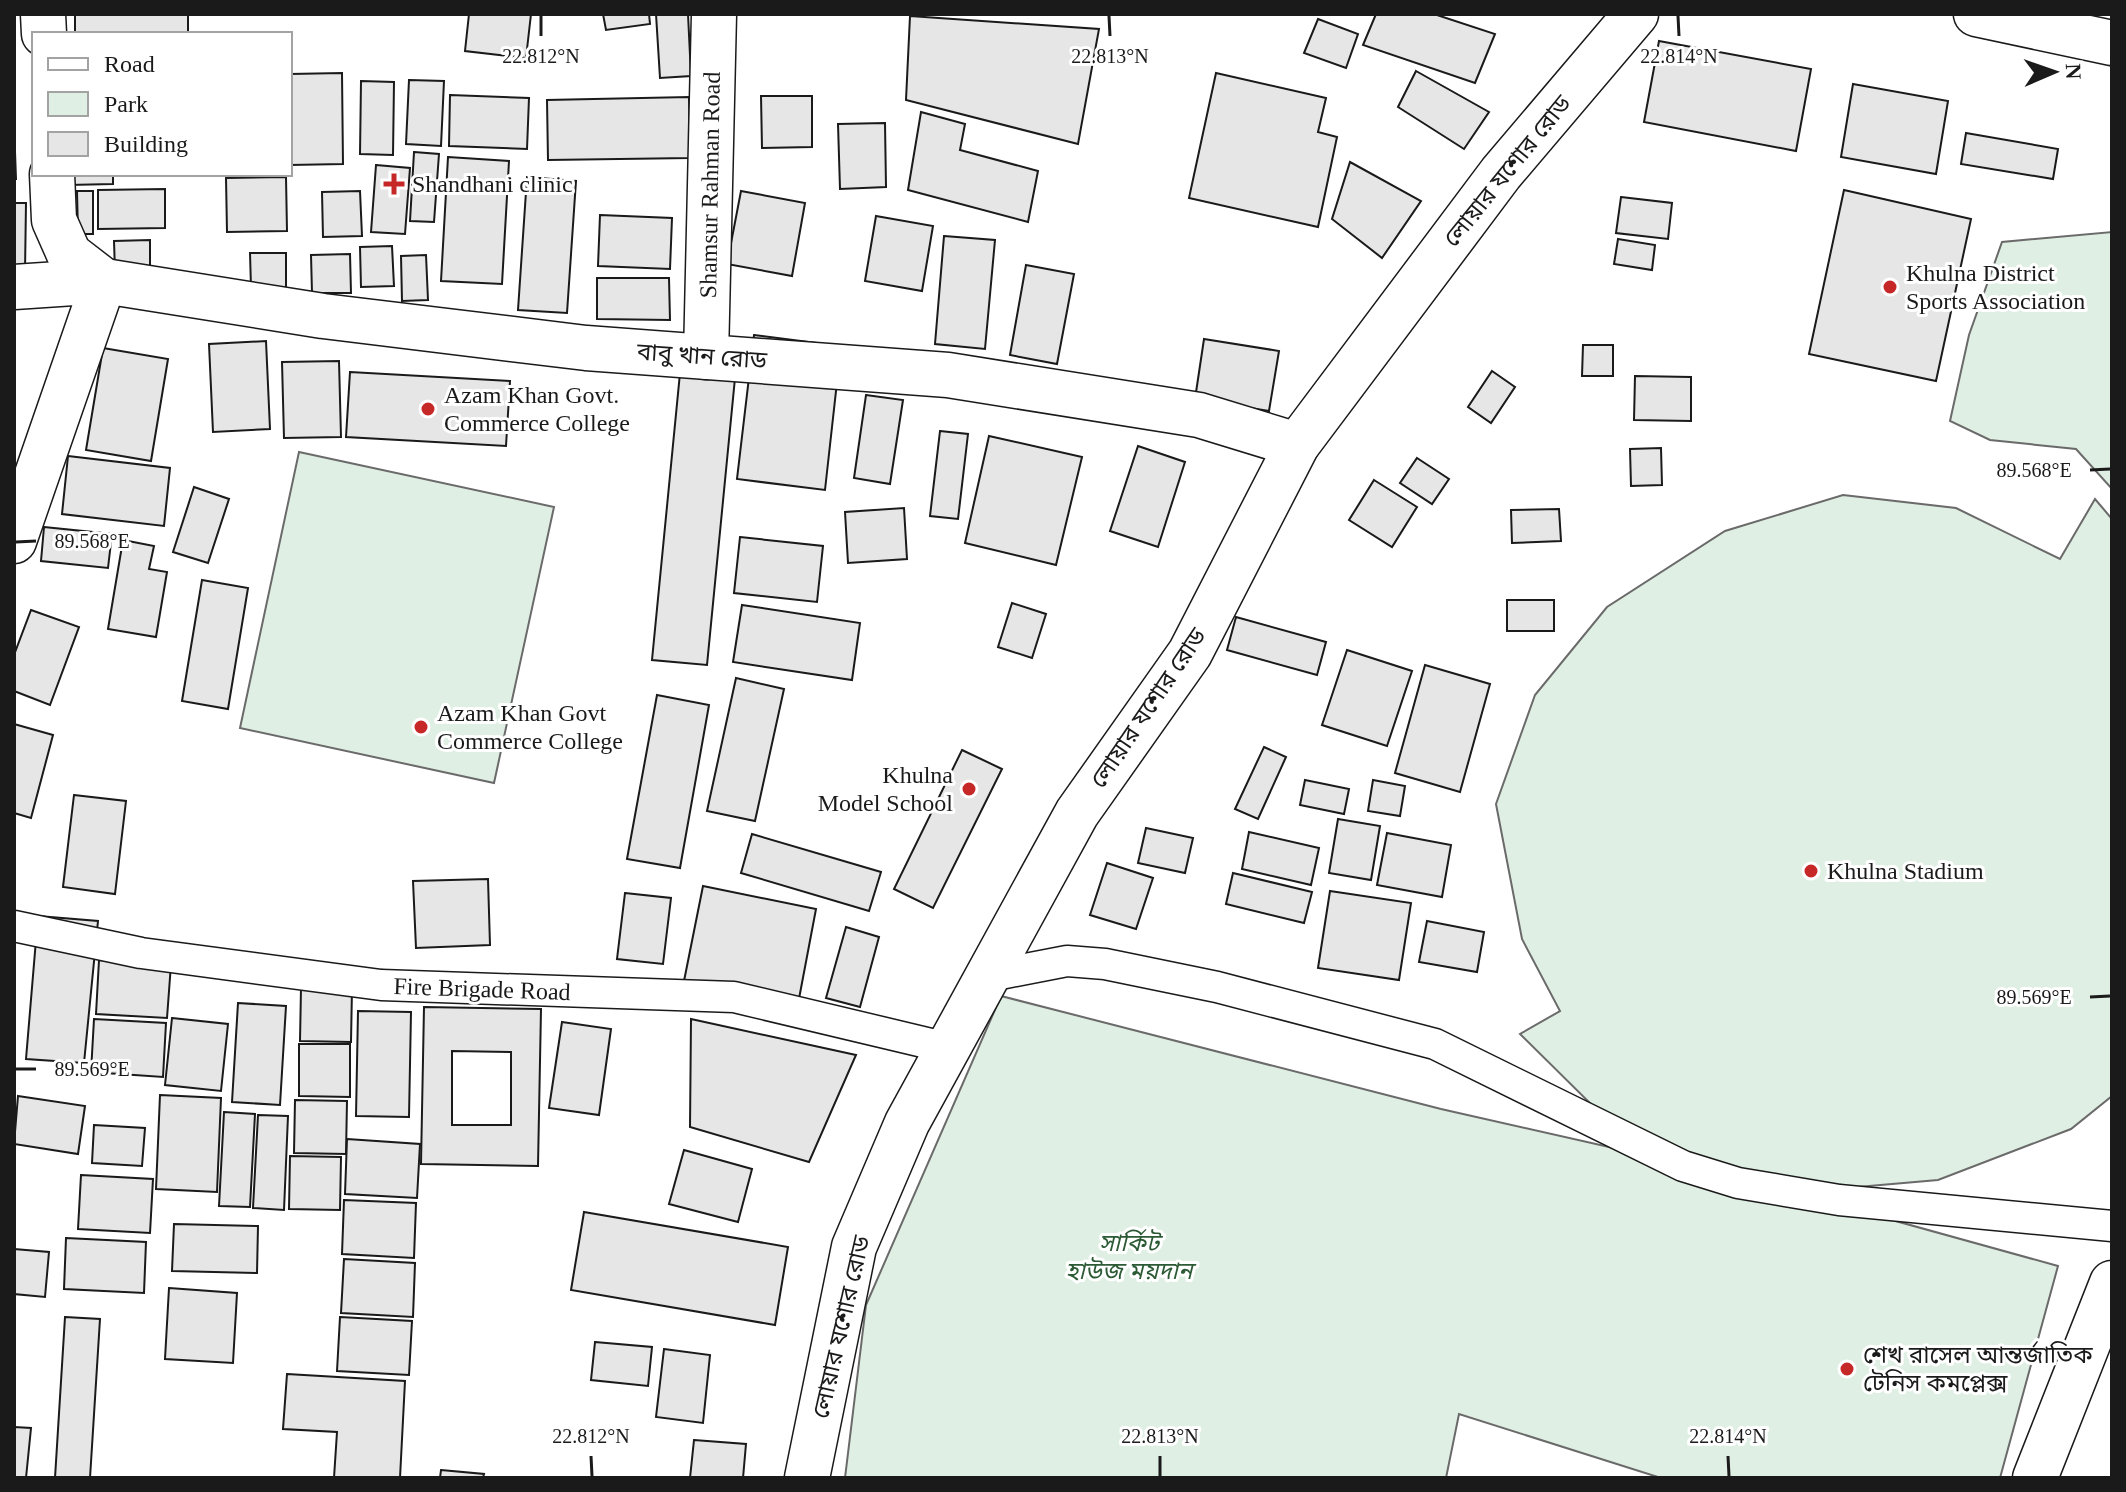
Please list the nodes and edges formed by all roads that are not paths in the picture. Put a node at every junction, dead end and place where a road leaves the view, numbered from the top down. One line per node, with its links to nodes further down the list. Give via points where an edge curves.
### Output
1 (714, 14): 8 (street, Shamsur Rahman Road)
2 (1636, 14): 9 (street, লোয়ার যশোর রোড, via 1501,173)
3 (1976, 14): 4 (street)
4 (2112, 43)
5 (52, 176): 6 (street, via 54,220 69,254)
6 (104, 281): 7 (street, বাবু খান রোড); 8 (street, বাবু খান রোড, via 338,318); 10 (street)
7 (14, 287)
8 (706, 357): 9 (street, বাবু খান রোড, via 948,375 1199,415)
9 (1297, 445): 12 (street, লোয়ার যশোর রোড, via 1190,653 1077,813)
10 (14, 541)
11 (14, 926): 13 (street, Fire Brigade Road, via 141,953 381,985 734,997)
12 (990, 969): 13 (street, লোয়ার যশোর রোড); 14 (street, via 1005,973 1067,961 1105,964 1217,987 1435,1044 1671,1161 1738,1183 1839,1200)
13 (948, 1048): 16 (street, লোয়ার যশোর রোড, via 907,1123 854,1247)
14 (2112, 1226)
15 (2112, 1283): 17 (street)
16 (807, 1478)
17 (2035, 1478)

